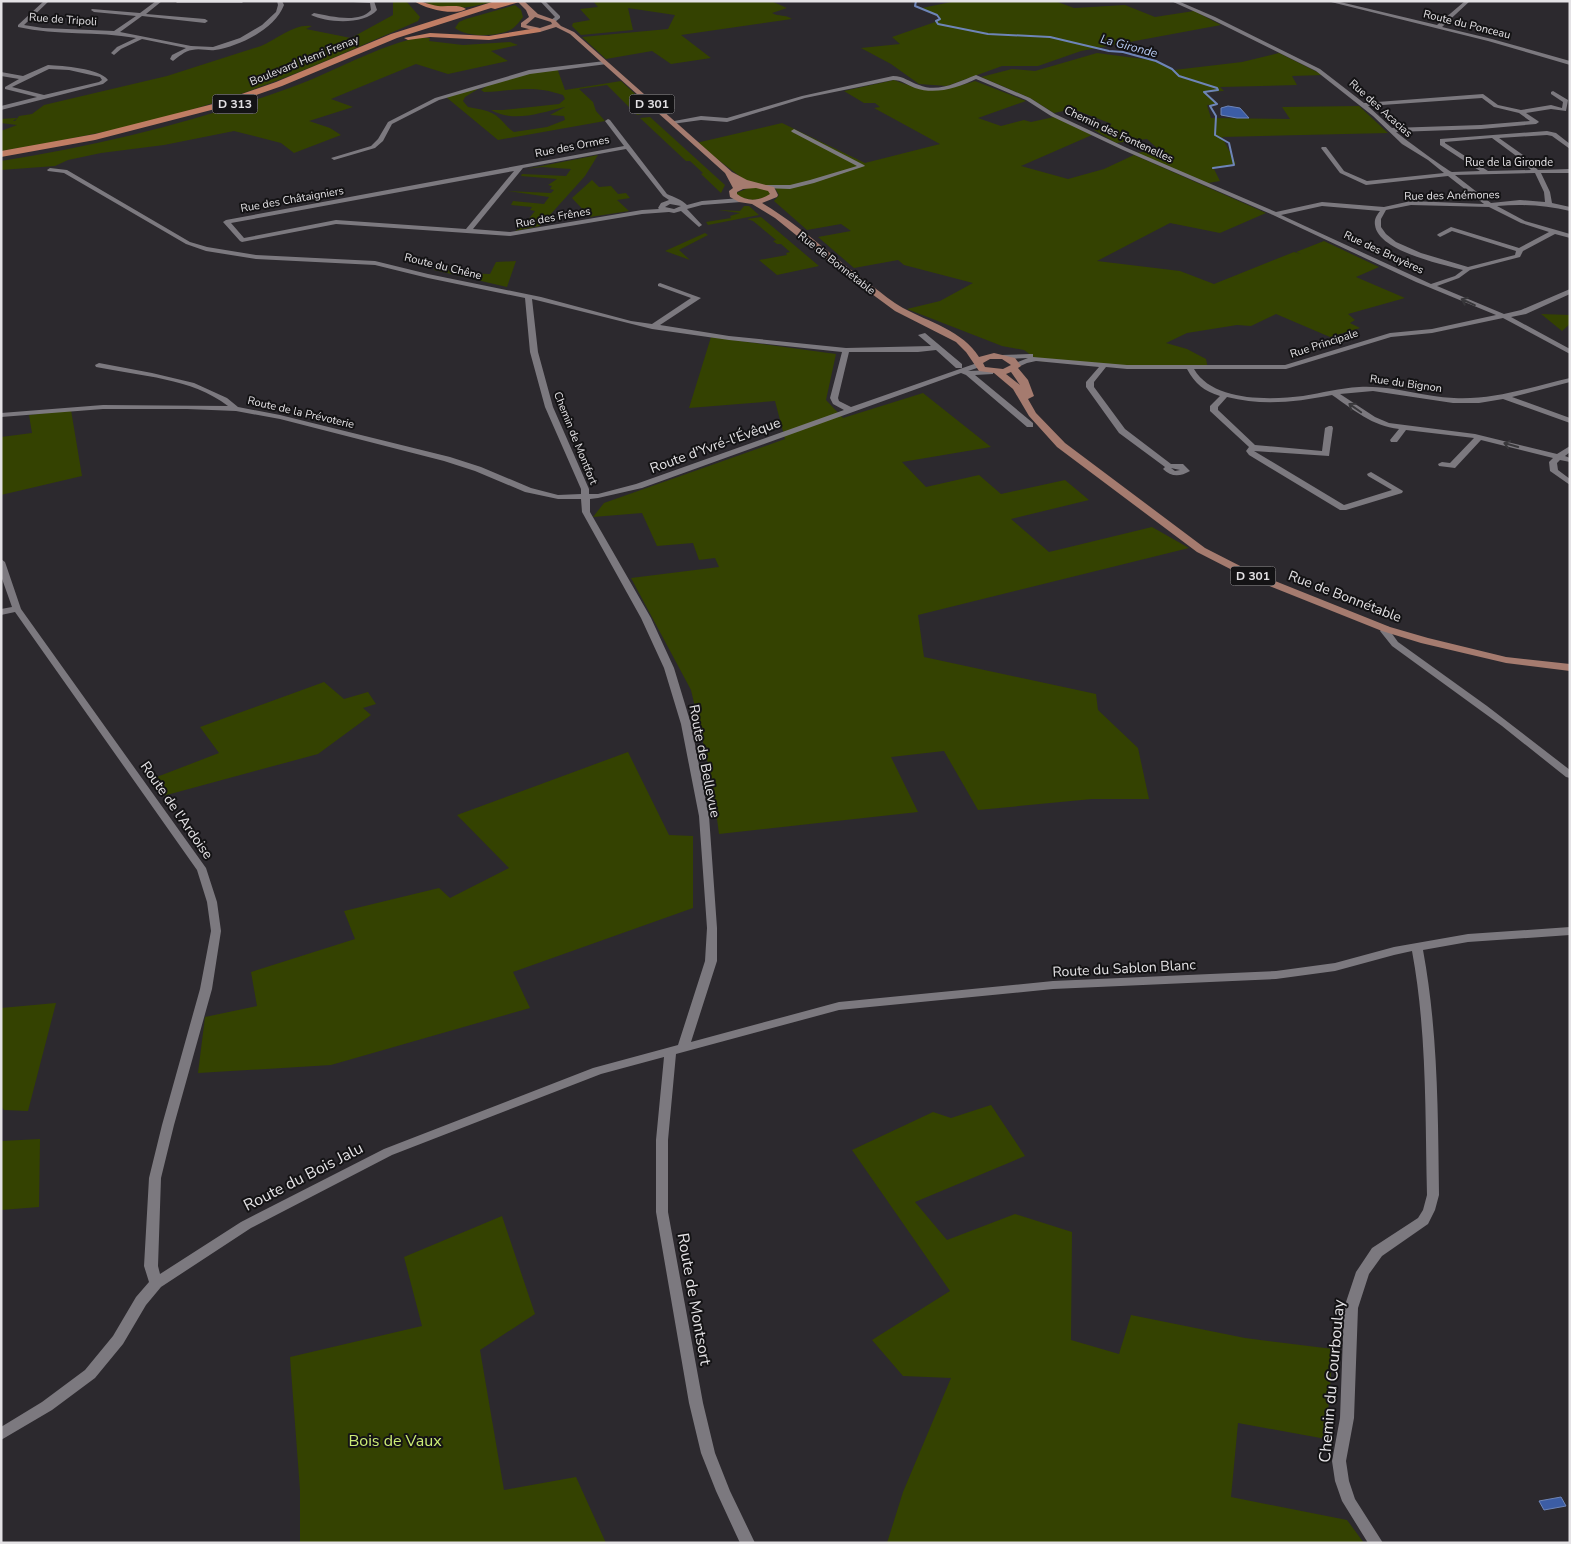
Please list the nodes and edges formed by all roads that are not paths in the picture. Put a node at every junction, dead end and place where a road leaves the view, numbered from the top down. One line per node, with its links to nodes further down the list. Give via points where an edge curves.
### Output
1 (47, 1): 25 (street, Rue de Tripoli, via 20,26)
2 (160, 1): 18 (street)
3 (177, 1): 4 (street)
4 (242, 1)
5 (279, 1): 30 (street, Rue de Tripoli, via 278,15 254,32 214,49)
6 (338, 1): 19 (street, via 372,2 373,13 357,19)
7 (412, 1): 28 (highway, via 428,15 422,23)
8 (418, 1): 14 (highway, via 434,8 454,9)
9 (520, 1): 15 (main road, D 301); 17 (highway, D 313)
10 (542, 1): 21 (street, via 558,17)
11 (1173, 1): 39 (street, Rue des Acacias, via 1318,70)
12 (1330, 1): 23 (street, Route du Ponceau)
13 (1468, 1): 23 (street)
14 (501, 2): 28 (highway, Boulevard Henri Frenay / D 313)
15 (530, 9): 21 (main road, D 301); 22 (main road, via 532,16)
16 (94, 10): 18 (street)
17 (484, 10): 22 (highway, via 457,21 452,28 478,36 504,33); 29 (highway, Boulevard Henri Frenay / D 313)
18 (142, 13): 20 (street); 25 (street)
19 (314, 16)
20 (205, 21)
21 (552, 22): 22 (main road); 24 (main road); 26 (main road, D 301)
22 (526, 24): 24 (main road)
23 (1438, 27): 34 (street, Route du Ponceau)
24 (542, 30): 26 (main road, D 301, via 561,30); 29 (highway, via 489,38 424,35)
25 (115, 33): 27 (street, Rue de Tripoli)
26 (573, 35): 33 (main road, D 301)
27 (142, 38): 30 (street, Rue de Tripoli); 31 (street)
28 (386, 39): 50 (highway, Boulevard Henri Frenay / D 313, via 279,84 209,108 95,137)
29 (378, 46): 51 (highway, Boulevard Henri Frenay / D 313, via 296,82 220,109 96,140)
30 (193, 47): 32 (street)
31 (114, 53)
32 (173, 59)
33 (605, 63): 43 (main road, D 301); 52 (street, via 529,72 437,100 390,123 373,147)
34 (1570, 63)
35 (1, 74): 36 (street)
36 (24, 78): 38 (street, via 7,88); 38 (street, via 57,67 104,77 105,81)
37 (1553, 93): 41 (street, via 1566,101 1564,110 1551,107)
38 (44, 97): 40 (street)
39 (1363, 105): 41 (street, via 1483,96 1496,106); 44 (street, Rue des Acacias)
40 (1, 108)
41 (1521, 112): 44 (street, via 1536,122)
42 (608, 121): 47 (street)
43 (672, 122): 56 (main road, D 301); 68 (street, Chemin des Fontenelles, via 701,118 727,120 804,97 894,78 902,78 916,87 937,88 976,78 1028,99 1111,143)
44 (1390, 130): 57 (street, Rue des Acacias, via 1404,144)
45 (794, 131): 61 (street, via 862,166)
46 (1493, 136): 48 (street, via 1554,134); 58 (street, via 1440,141); 59 (street, via 1528,161)
47 (627, 147): 53 (street, Rue des Ormes); 63 (street)
48 (1570, 147)
49 (1324, 148): 57 (street, Rue de la Gironde, via 1342,172 1366,183)
50 (1, 154)
51 (1, 158)
52 (334, 158)
53 (521, 167): 78 (street); 78 (street, Rue des Châtaigniers, via 226,222 242,240 336,222)
54 (50, 170): 87 (street, Route du Chêne, via 64,171 188,243 206,249 271,258 375,262)
55 (1570, 171): 59 (street, Rue de la Gironde)
56 (728, 172): 60 (main road, D 301, via 744,182); 62 (main road, D 301)
57 (1449, 173): 58 (street, Rue de la Gironde); 70 (street, Rue des Acacias)
58 (1487, 173): 59 (street, Rue de la Gironde)
59 (1538, 173): 67 (street, via 1546,186)
60 (760, 186): 61 (street); 62 (main road); 64 (main road, via 773,190)
61 (790, 187): 64 (street)
62 (735, 190): 65 (main road, via 734,197); 69 (street)
63 (665, 195): 69 (street); 71 (street)
64 (772, 196): 66 (main road); 75 (main road, via 770,204)
65 (741, 200): 66 (main road); 69 (street)
66 (754, 202): 75 (main road, Rue de Bonnétable)
67 (1549, 204): 70 (street, Rue des Anémones, via 1520,202); 73 (street, Rue des Anémones)
68 (1255, 205): 74 (street, Rue des Bruyères)
69 (681, 206): 71 (street); 71 (street); 76 (street)
70 (1491, 206): 72 (street, Rue des Anémones, via 1411,203); 79 (street, Rue des Acacias)
71 (666, 208): 76 (street); 78 (street, Rue des Frênes, via 510,234)
72 (1384, 209): 74 (street, Rue des Anémones, via 1322,204); 83 (street, via 1378,219 1378,228 1390,242)
73 (1570, 209)
74 (1275, 214): 85 (street, Rue des Bruyères)
75 (778, 216): 88 (main road, Rue de Bonnétable, via 841,268)
76 (690, 218): 77 (street)
77 (700, 226)
78 (467, 232)
79 (1553, 232): 81 (street, Rue des Acacias); 82 (street)
80 (1440, 235): 82 (street, via 1451,228)
81 (1570, 236)
82 (1520, 250): 83 (street, via 1512,259)
83 (1468, 269): 85 (street, via 1457,277)
84 (660, 285): 90 (street, via 697,298)
85 (1432, 286): 89 (street, Rue des Bruyères, one-way to 85)
86 (1569, 293): 89 (street, Rue Principale)
87 (528, 297): 90 (street, Route du Chêne); 128 (street, Chemin de Montfort, via 531,339 549,406 585,488)
88 (898, 309): 95 (main road, via 966,338); 98 (main road, via 959,340 970,350)
89 (1504, 317): 94 (street, Rue des Bruyères); 103 (street, Rue Principale, via 1390,335 1286,367)
90 (652, 327): 93 (street, Route du Chêne, via 768,344)
91 (922, 335): 92 (street)
92 (937, 348): 93 (street, Route du Chêne); 101 (street)
93 (846, 350): 112 (street, via 834,398)
94 (1570, 352)
95 (994, 356): 96 (main road); 98 (main road, via 984,357)
96 (1004, 357): 97 (street, via 1038,356); 102 (main road, via 1012,360)
97 (1078, 363): 100 (street, Rue Principale); 102 (street, via 1036,359)
98 (977, 364): 104 (main road); 106 (street)
99 (99, 365): 111 (street, via 198,388 220,396)
100 (1104, 365): 103 (street, Rue Principale); 125 (street, via 1090,382 1090,387 1117,426)
101 (959, 366)
102 (1015, 367): 104 (main road); 115 (main road, D 301, via 1023,380)
103 (1190, 368): 109 (street, Rue du Bignon, via 1203,385)
104 (994, 372): 105 (street); 115 (main road, D 301, via 1017,387)
105 (968, 373): 106 (street); 115 (street)
106 (949, 376): 112 (street, Route d'Yvré-l'Évêque)
107 (1570, 380): 110 (street, Rue du Bignon)
108 (1334, 393): 109 (street, Rue du Bignon, via 1298,399); 110 (street, Rue du Bignon, via 1384,390 1465,401); 117 (street, one-way to 108, via 1372,419)
109 (1225, 395): 120 (street, via 1214,406 1214,411)
110 (1504, 396): 114 (street)
111 (236, 409): 113 (street, Route de la Prévoterie, via 187,406 92,408); 128 (street, Route de la Prévoterie, via 280,416 447,459 547,496)
112 (850, 410): 128 (street, Route d'Yvré-l'Évêque, via 639,486)
113 (1, 415)
114 (1570, 421)
115 (1035, 423): 132 (main road, Rue de Bonnétable / D 301, via 1201,550 1246,573)
116 (1329, 428): 120 (street, via 1326,454)
117 (1403, 429): 118 (street); 119 (street)
118 (1479, 437): 122 (street, one-way to 118); 124 (street, via 1452,466)
119 (1394, 440)
120 (1253, 447): 126 (street, via 1250,451 1257,456 1343,508 1398,491)
121 (1570, 448): 122 (street)
122 (1558, 457): 123 (street); 127 (street, via 1553,462 1554,471)
123 (1570, 460)
124 (1442, 464)
125 (1169, 466)
126 (1371, 474)
127 (1570, 483)
128 (586, 498): 137 (street, Route de Bellevue, via 586,512 646,618 669,668 686,724 699,788 708,864 711,961)
129 (1, 562): 130 (street, Route de l'Ardoise)
130 (17, 609): 131 (street); 138 (street, Route de l'Ardoise, via 202,870 212,902 216,931 206,989 156,1178 151,1266)
131 (1, 612)
132 (1386, 629): 133 (main road, Rue de Bonnétable / D 301, via 1453,649); 134 (street, via 1384,631 1395,644 1490,710)
133 (1570, 668)
134 (1570, 775)
135 (1570, 931): 136 (street, Route du Sablon Blanc, via 1468,938)
136 (1417, 947): 137 (street, Route du Sablon Blanc, via 1335,967 1276,975 1053,986 840,1006); 141 (street, Chemin du Courboulay, via 1427,1017 1433,1195 1423,1221 1377,1252 1363,1272 1351,1308 1347,1418 1339,1461 1349,1501)
137 (676, 1049): 138 (street, Route du Bois Jalu, via 541,1091 388,1152 246,1225); 140 (street, Route de Montsort, via 662,1140 662,1212 708,1453)
138 (156, 1283): 139 (street, Route du Bois Jalu, via 118,1340 90,1374)
139 (1, 1434)
140 (748, 1543)
141 (1376, 1543)

